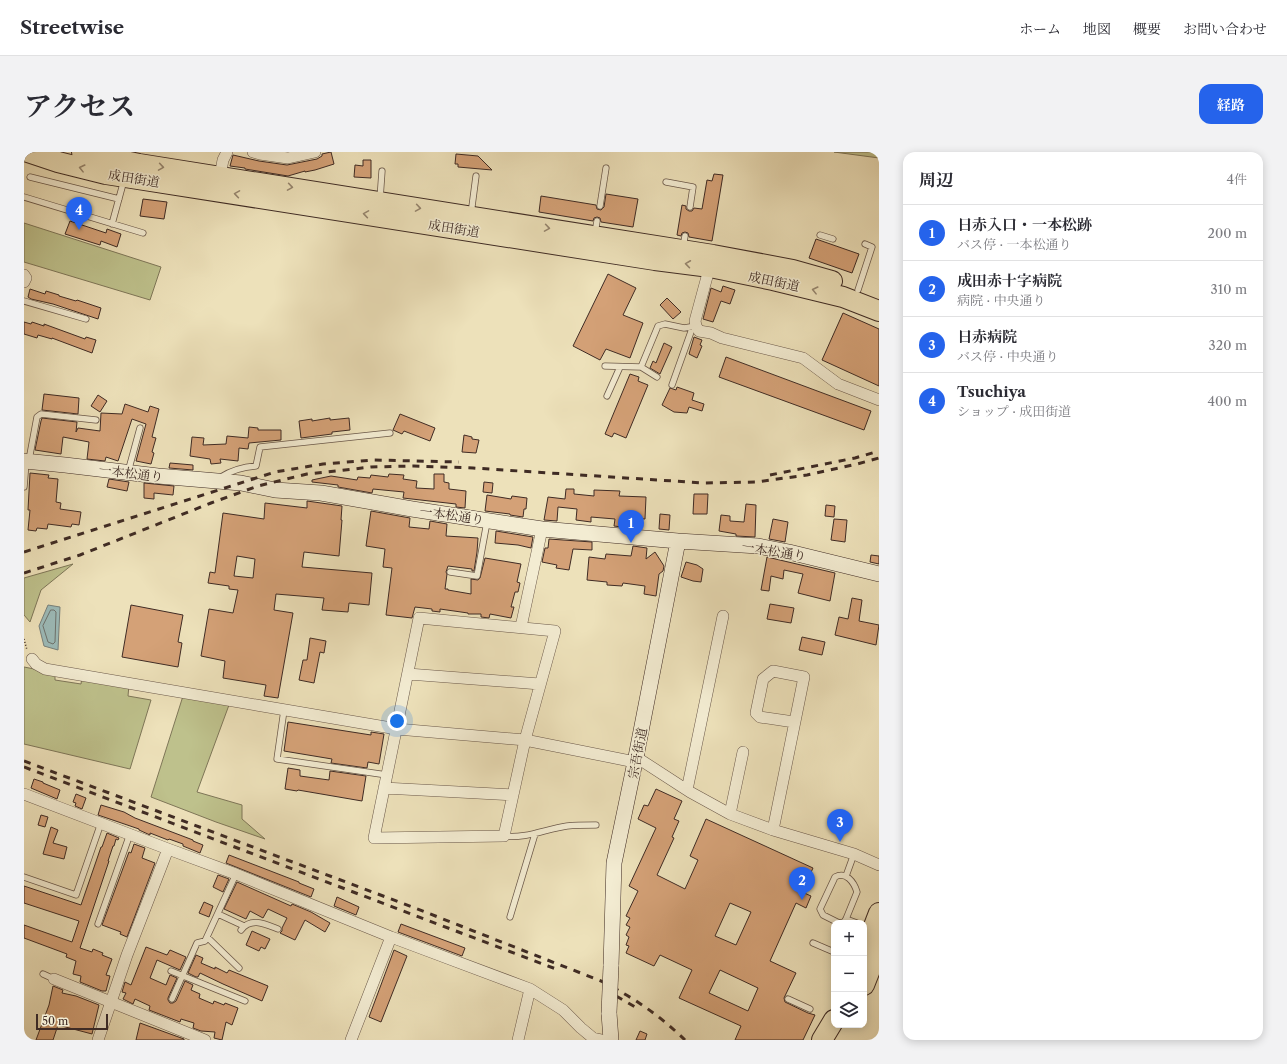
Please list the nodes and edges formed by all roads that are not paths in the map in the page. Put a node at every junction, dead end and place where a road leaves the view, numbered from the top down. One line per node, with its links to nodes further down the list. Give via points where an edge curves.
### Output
1 (27, 152): 6 (street); 9 (highway, 成田街道, one-way to 1, via 106,174)
2 (82, 152): 10 (highway, 成田街道, one-way to 10, via 139,164)
3 (227, 152): 10 (street)
4 (253, 152): 5 (street, via 288,158)
5 (314, 152)
6 (24, 155)
7 (606, 168): 17 (lane)
8 (382, 171): 16 (lane)
9 (125, 176): 15 (lane); 25 (highway, 成田街道, one-way to 9, via 640,257)
10 (220, 176): 16 (highway, 成田街道, one-way to 16)
11 (476, 176): 19 (lane)
12 (30, 177): 15 (lane)
13 (666, 182): 18 (lane, via 693,187)
14 (24, 197): 20 (lane)
15 (119, 199): 20 (lane)
16 (380, 202): 19 (highway, 成田街道, one-way to 19)
17 (600, 206)
18 (690, 207)
19 (471, 216): 25 (highway, 成田街道, one-way to 25, via 596,228 684,243)
20 (112, 224): 21 (lane)
21 (143, 233)
22 (820, 235): 23 (lane)
23 (833, 239)
24 (864, 244): 28 (lane, via 872,246)
25 (712, 261): 28 (highway, 成田街道, via 793,270); 31 (highway, 成田街道, one-way to 25, via 843,297 773,280); 33 (street)
26 (24, 275): 27 (street)
27 (24, 282)
28 (858, 290): 29 (highway, 成田街道)
29 (879, 297)
30 (24, 301): 32 (lane)
31 (879, 311)
32 (86, 319)
33 (694, 326): 36 (lane, via 658,326); 38 (lane); 40 (street, via 698,331 803,358 838,384)
34 (605, 366): 35 (lane)
35 (620, 367): 36 (lane); 39 (lane)
36 (641, 367): 37 (lane)
37 (657, 378)
38 (672, 385)
39 (607, 396)
40 (879, 400)
41 (96, 420): 44 (lane, via 39,415)
42 (140, 428): 45 (lane)
43 (390, 433): 46 (lane, via 260,447 256,466 228,473)
44 (26, 462): 45 (street, 一本松通り, via 65,464); 47 (lane)
45 (127, 473): 46 (street, 一本松通り)
46 (216, 481): 48 (street, 一本松通り, via 241,482 275,490 321,493)
47 (24, 487)
48 (488, 521): 49 (street, 一本松通り); 51 (lane, via 477,576)
49 (542, 529): 50 (street, 一本松通り); 54 (street)
50 (678, 541): 52 (street, 一本松通り, via 758,546); 63 (street, 宗吾街道)
51 (450, 572)
52 (879, 574)
53 (723, 616): 66 (street)
54 (521, 627): 56 (street, via 419,618); 57 (street, via 555,631)
55 (32, 659): 58 (street, via 45,669)
56 (408, 674): 57 (street); 60 (street)
57 (540, 684): 61 (street)
58 (284, 710): 60 (street); 64 (lane, via 277,759)
59 (794, 722): 59 (street, via 804,677 773,671 763,679 756,713 760,717); 72 (street)
60 (397, 729): 61 (street); 64 (street)
61 (525, 740): 63 (street); 68 (street)
62 (743, 752): 69 (street)
63 (636, 760): 66 (street); 113 (street, 宗吾街道, bridge, via 614,863 609,1013)
64 (387, 775): 65 (street)
65 (384, 788): 68 (street); 75 (street, via 374,838)
66 (687, 790): 69 (street)
67 (24, 794): 70 (street)
68 (513, 795): 75 (street)
69 (730, 814): 72 (street)
70 (101, 823): 73 (street); 81 (lane, via 76,895)
71 (596, 825): 74 (lane, via 568,826)
72 (773, 830): 77 (street)
73 (130, 834): 76 (street); 86 (lane)
74 (534, 834): 75 (lane); 83 (lane)
75 (504, 836)
76 (168, 849): 79 (street); 104 (street)
77 (854, 854): 78 (street); 80 (lane)
78 (879, 865)
79 (236, 874): 82 (lane); 90 (street)
80 (846, 876): 84 (lane, via 852,880 857,892); 85 (lane, via 835,877 820,909 823,915)
81 (24, 877)
82 (218, 914): 88 (lane, via 243,928 249,923 264,923); 89 (lane)
83 (510, 917)
84 (846, 919): 87 (lane)
85 (834, 920)
86 (98, 924)
87 (871, 928): 91 (highway); 94 (highway)
88 (278, 929)
89 (207, 937): 95 (lane); 98 (lane, via 197,943)
90 (390, 937): 100 (street); 110 (street)
91 (867, 942)
92 (813, 943): 93 (lane)
93 (831, 951)
94 (867, 961)
95 (239, 968)
96 (171, 971): 98 (lane)
97 (43, 974): 99 (lane)
98 (182, 976): 101 (lane); 103 (lane)
99 (54, 979): 104 (street)
100 (530, 989): 111 (street); 112 (street, via 563,1010 593,1038)
101 (172, 999)
102 (788, 999): 105 (lane)
103 (245, 1001)
104 (111, 1002): 108 (street); 109 (street)
105 (810, 1009)
106 (831, 1025): 114 (highway)
107 (843, 1028): 115 (highway)
108 (98, 1040)
109 (205, 1040)
110 (351, 1040)
111 (518, 1040)
112 (602, 1040)
113 (611, 1040)
114 (822, 1040)
115 (836, 1040)

